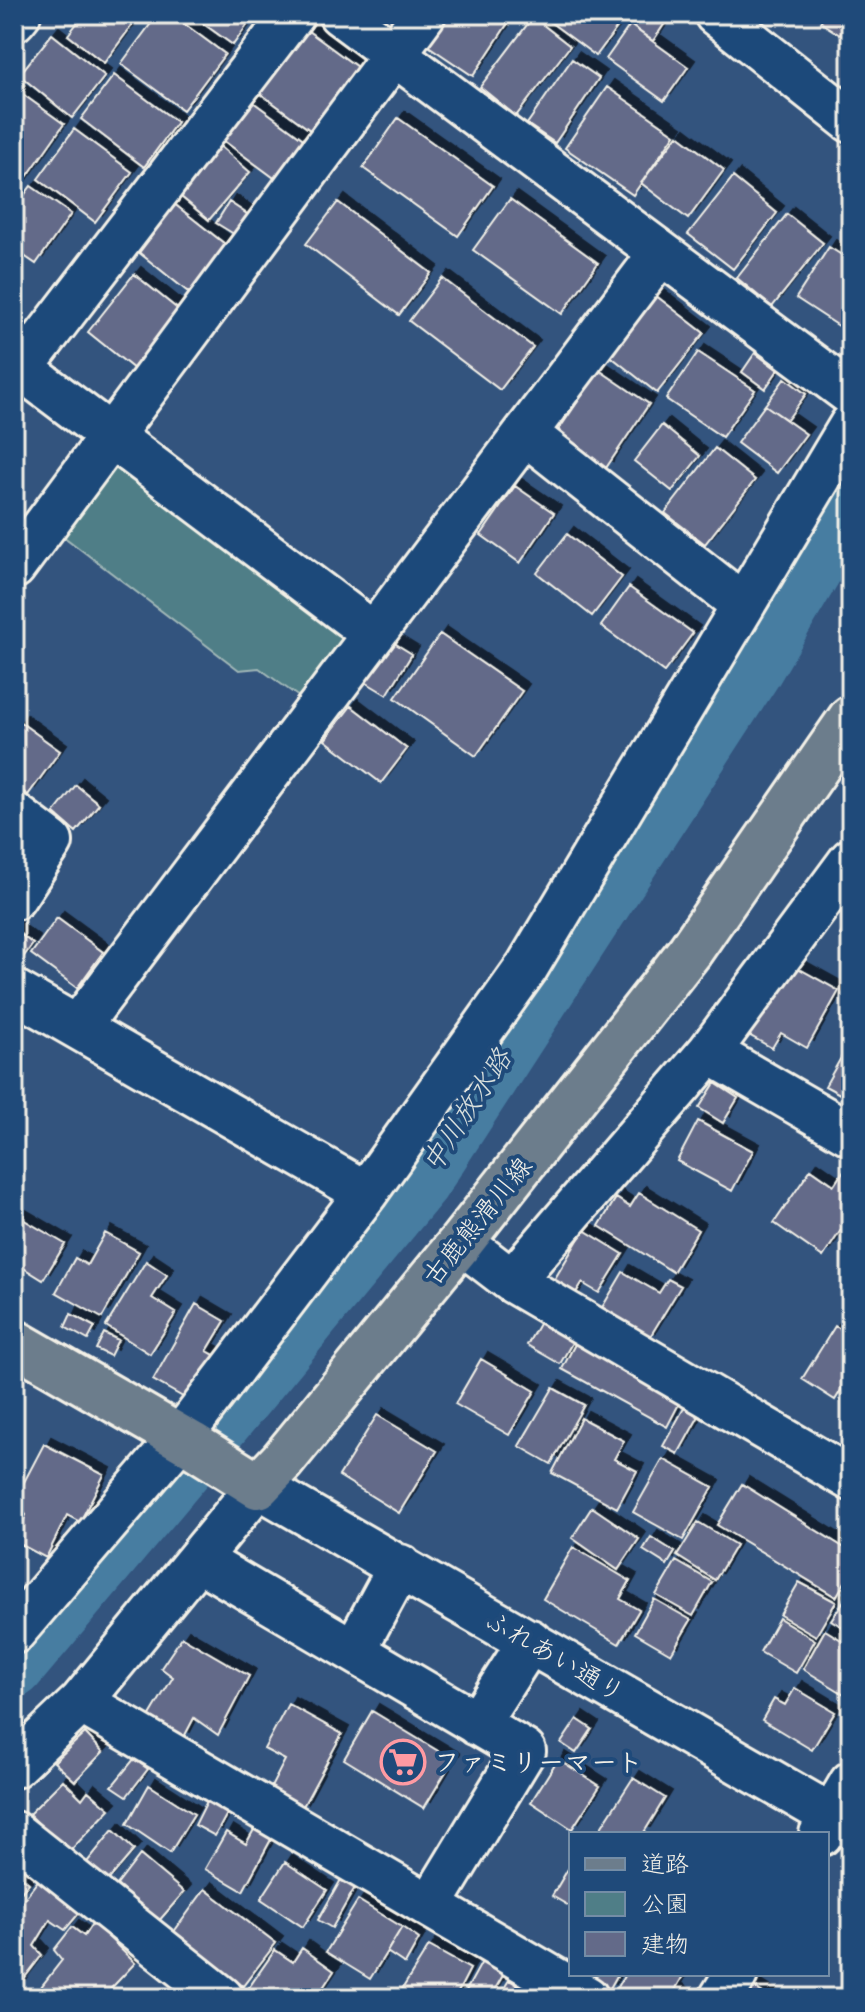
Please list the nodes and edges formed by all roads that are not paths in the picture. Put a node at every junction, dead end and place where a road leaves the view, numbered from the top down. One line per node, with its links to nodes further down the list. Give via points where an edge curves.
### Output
1 (19, 14): 6 (street)
2 (293, 14): 10 (street)
3 (340, 14): 7 (street)
4 (424, 14): 7 (street)
5 (716, 14): 8 (street)
6 (14, 20)
7 (393, 54): 9 (street); 14 (street)
8 (851, 121)
9 (660, 254): 11 (street); 13 (street)
10 (18, 366): 14 (street)
11 (851, 394)
12 (851, 425): 16 (street)
13 (525, 433): 16 (street); 17 (street)
14 (111, 437): 15 (street); 17 (street)
15 (14, 567)
16 (743, 605): 26 (street, via 527,967)
17 (374, 634): 23 (street)
18 (851, 718): 27 (main road, 古鹿熊滑川線, via 690,951)
19 (14, 814): 21 (street, via 51,842)
20 (851, 860): 24 (street)
21 (14, 898)
22 (14, 991): 23 (street)
23 (78, 1027): 26 (street)
24 (709, 1052): 25 (street); 28 (street)
25 (851, 1134)
26 (366, 1193): 30 (street)
27 (461, 1242): 28 (street); 31 (main road, 古鹿熊滑川線, via 282,1461)
28 (512, 1281): 32 (street)
29 (14, 1342): 30 (main road)
30 (186, 1441): 31 (main road); 35 (street)
31 (247, 1479): 33 (street); 34 (street, ふれあい通り)
32 (851, 1479)
33 (199, 1560): 37 (street); 38 (street)
34 (400, 1566): 36 (street, ふれあい通り); 37 (street)
35 (14, 1632)
36 (530, 1641): 39 (street); 41 (street, ふれあい通り)
37 (354, 1651): 39 (street)
38 (81, 1702): 40 (street); 43 (street)
39 (477, 1724): 43 (street, via 524,1751)
40 (14, 1766)
41 (839, 1815)
42 (14, 1833): 45 (street)
43 (430, 1906): 46 (street)
44 (735, 1976): 47 (street)
45 (222, 1998)
46 (587, 1998)
47 (721, 1998)

